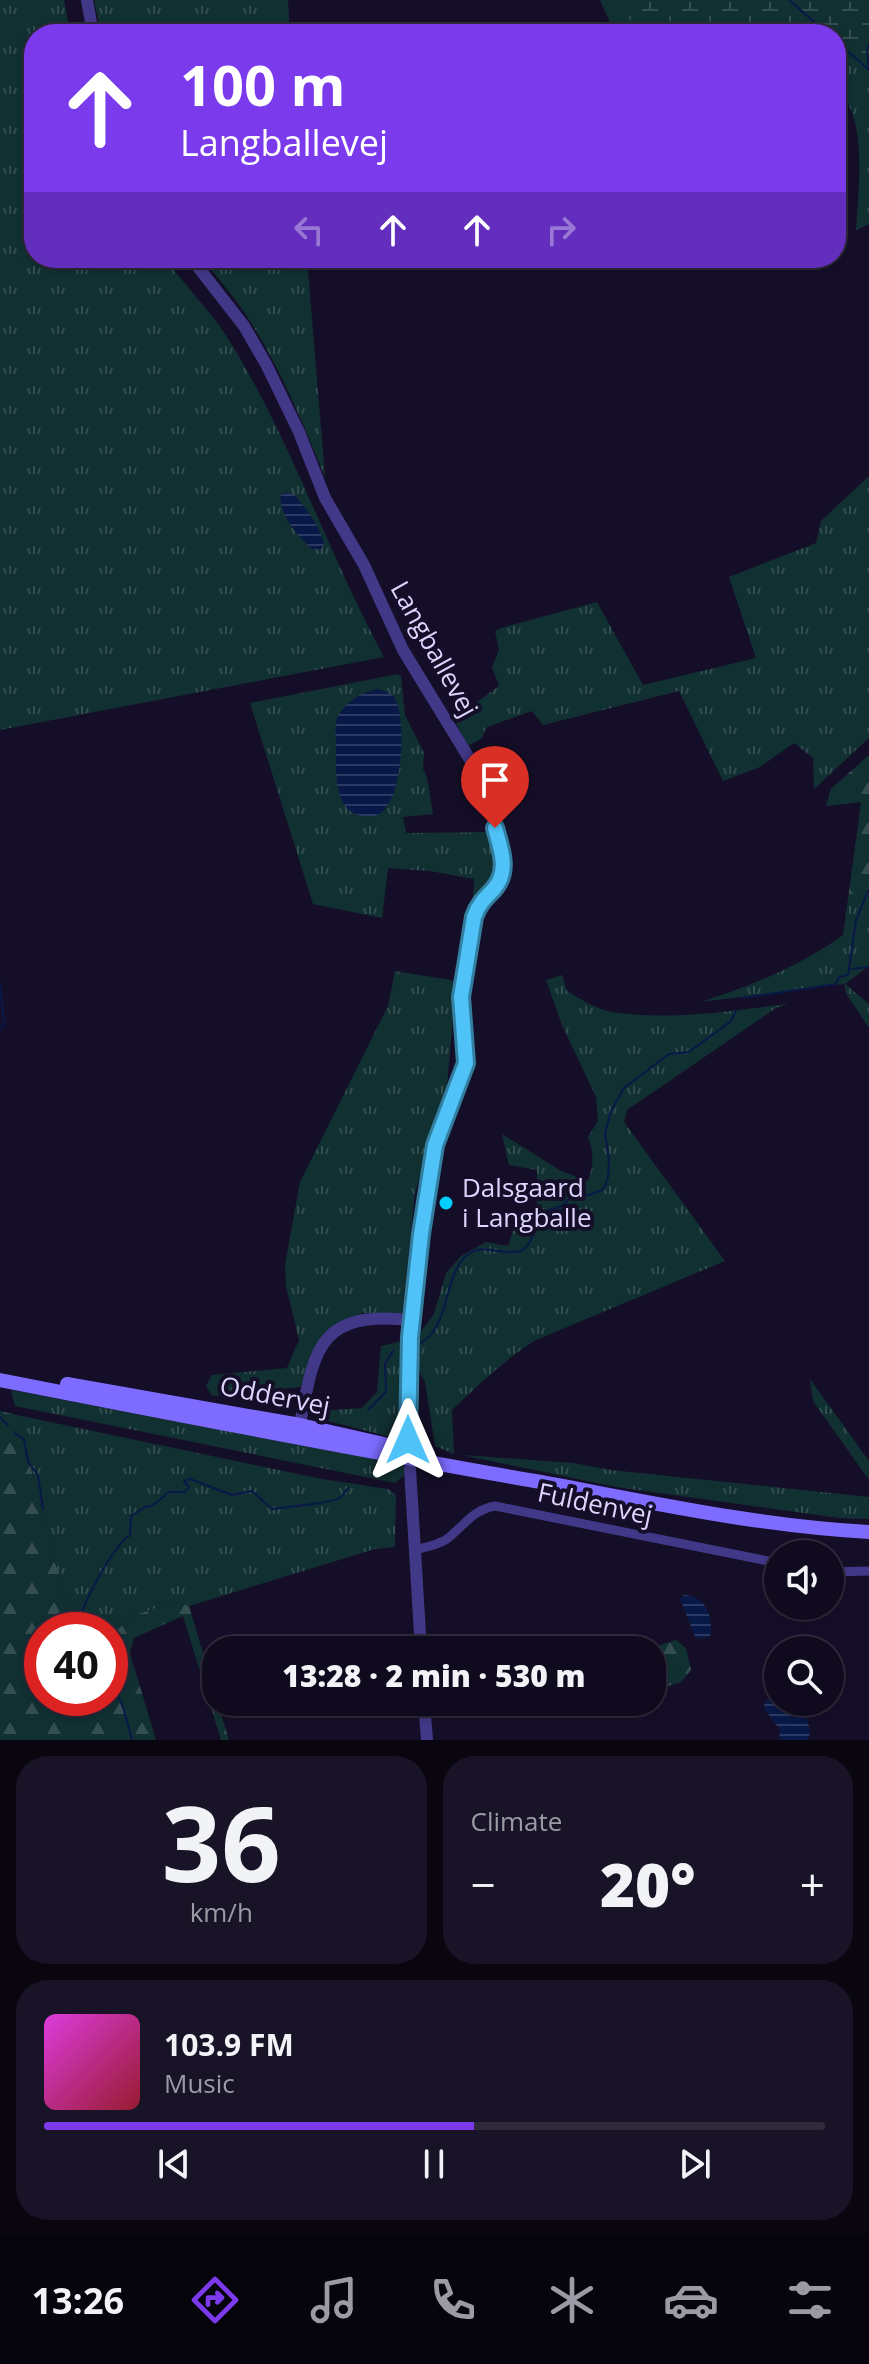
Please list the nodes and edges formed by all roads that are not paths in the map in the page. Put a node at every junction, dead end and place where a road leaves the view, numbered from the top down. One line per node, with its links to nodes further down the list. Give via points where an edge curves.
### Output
1 (87, 0): 2 (street)
2 (91, 24)
3 (199, 268): 4 (street, Langballevej, via 266,364 325,498 364,565 403,650 472,763 503,856 502,878 474,917 461,997 466,1063 435,1145)
4 (411, 1320): 7 (street, via 362,1319 330,1334 313,1367); 8 (street)
5 (0, 1373): 7 (main road, Oddervej, via 172,1400)
6 (0, 1380): 7 (main road, Oddervej)
7 (299, 1431): 10 (main road, Oddervej, via 764,1522)
8 (408, 1440)
9 (410, 1469): 11 (street)
10 (869, 1532)
11 (415, 1550): 12 (street, Fuldenvej, via 447,1539 472,1515 495,1506); 15 (street)
12 (764, 1560)
13 (869, 1571): 14 (street)
14 (844, 1572)
15 (420, 1636)
16 (425, 1716): 17 (street)
17 (427, 1740)

